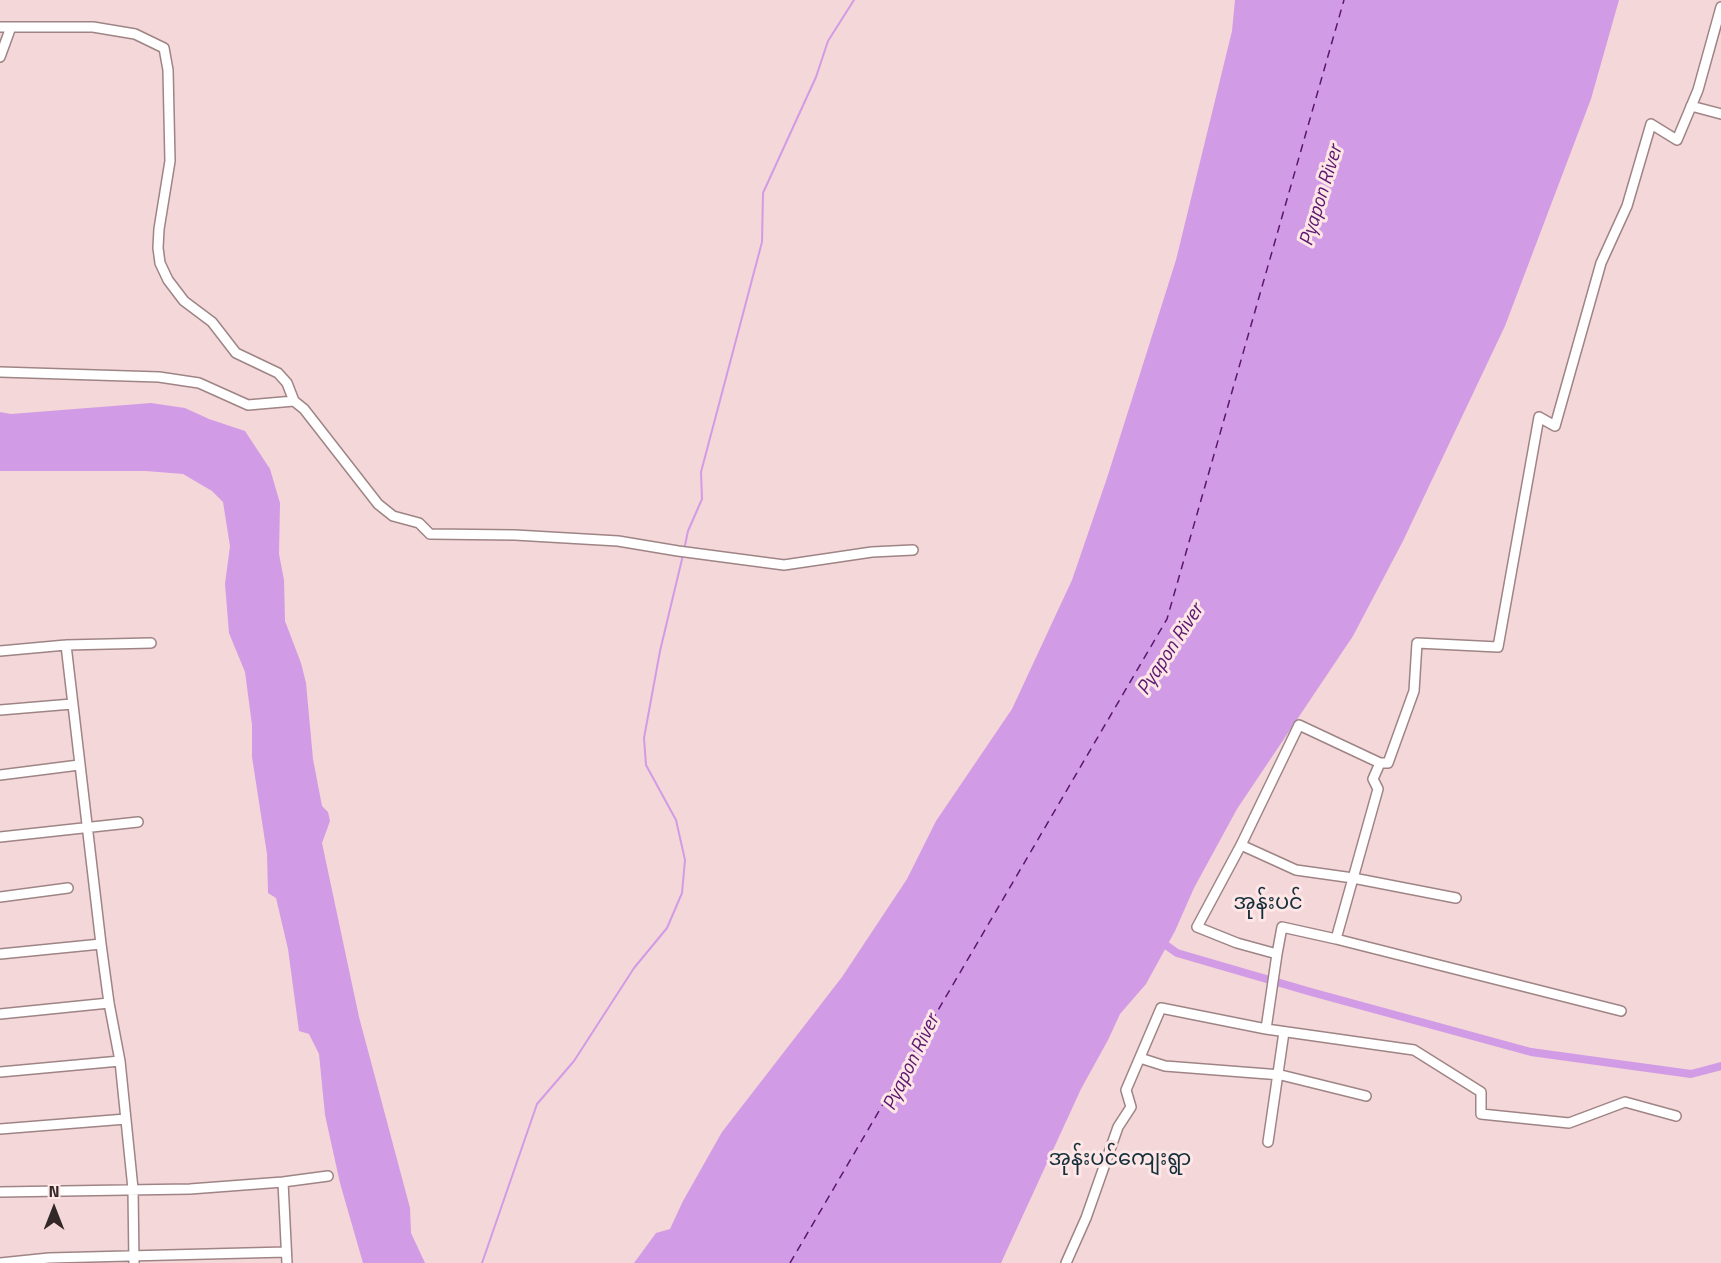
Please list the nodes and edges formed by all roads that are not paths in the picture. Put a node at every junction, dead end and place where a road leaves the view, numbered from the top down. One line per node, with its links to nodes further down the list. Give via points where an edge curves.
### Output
1 (1721, 7): 5 (street)
2 (0, 27): 3 (street)
3 (11, 27): 4 (street); 8 (street, via 93,27 135,34 164,48 170,161 159,229 160,263 184,302 212,322 236,353 278,373)
4 (0, 57)
5 (1691, 106): 6 (street); 15 (street, via 1677,140 1651,124 1627,206 1601,263 1555,426 1539,417 1498,647 1418,643 1414,691 1388,763)
6 (1721, 114)
7 (0, 372): 8 (street, via 159,377 199,383 248,405)
8 (294, 401): 9 (street, via 378,504 393,516 419,523 427,532 618,541 784,565)
9 (913, 550)
10 (151, 643): 11 (street)
11 (66, 645): 12 (street); 13 (street)
12 (0, 651)
13 (72, 704): 14 (street); 16 (street)
14 (0, 710)
15 (1380, 763): 21 (street, via 1299,725); 22 (street, via 1373,779 1378,789)
16 (79, 765): 17 (street); 19 (street)
17 (0, 775)
18 (138, 822): 19 (street)
19 (86, 827): 20 (street); 27 (street)
20 (0, 837)
21 (1241, 845): 22 (street, via 1296,870); 29 (street, via 1197,927)
22 (1353, 878): 25 (street); 26 (street)
23 (68, 888): 24 (street)
24 (0, 897)
25 (1456, 898)
26 (1336, 939): 29 (street, via 1282,927); 31 (street)
27 (101, 944): 28 (street); 30 (street)
28 (0, 954)
29 (1277, 954): 33 (street)
30 (109, 1003): 32 (street); 36 (street)
31 (1621, 1011)
32 (0, 1014)
33 (1266, 1029): 34 (street); 35 (street, via 1161,1008)
34 (1284, 1032): 38 (street); 40 (street, via 1414,1050 1481,1092 1481,1114 1569,1123 1625,1102)
35 (1140, 1058): 38 (street, via 1165,1066); 52 (street, via 1126,1090 1131,1107 1118,1127)
36 (120, 1061): 37 (street); 41 (street)
37 (0, 1072)
38 (1279, 1075): 39 (street); 43 (street)
39 (1366, 1096)
40 (1676, 1116)
41 (126, 1119): 42 (street); 46 (street)
42 (0, 1129)
43 (1268, 1142)
44 (328, 1176): 45 (street)
45 (283, 1182): 46 (street); 48 (street)
46 (133, 1189): 47 (street); 49 (street)
47 (0, 1192)
48 (286, 1252): 49 (street); 51 (street)
49 (134, 1259): 50 (street, via 49,1258)
50 (0, 1263)
51 (287, 1263)
52 (1066, 1263)

